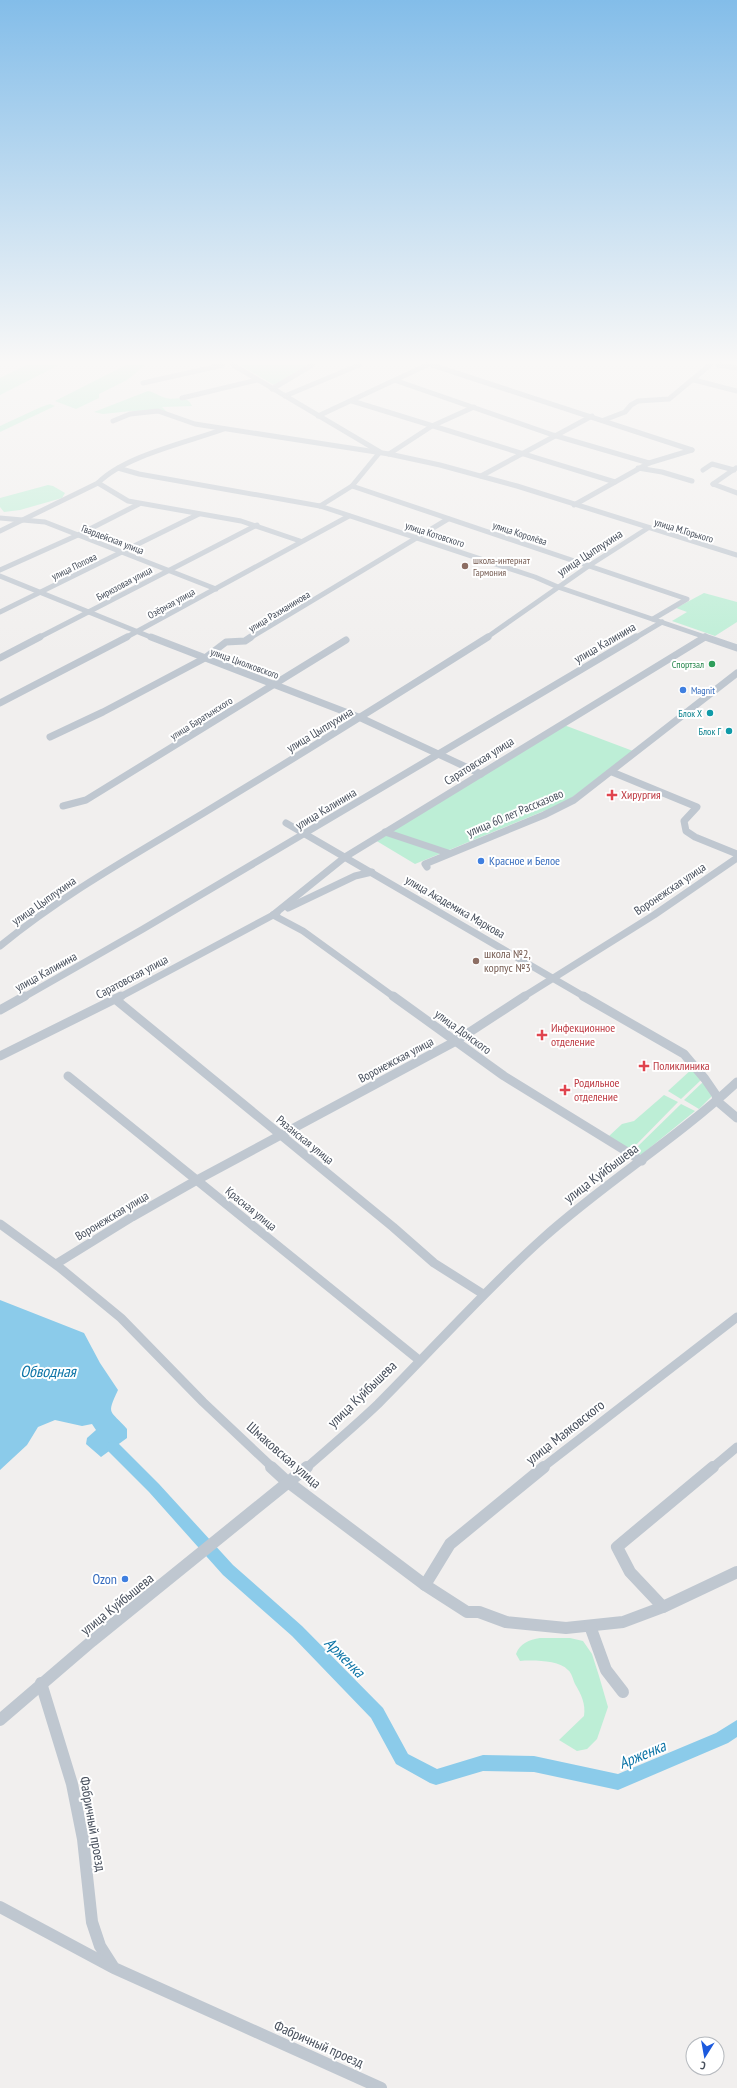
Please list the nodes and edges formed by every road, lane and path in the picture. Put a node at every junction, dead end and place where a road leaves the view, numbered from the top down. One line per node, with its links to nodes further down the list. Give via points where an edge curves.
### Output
1 (133, 462): 7 (street)
2 (371, 462): 15 (street)
3 (424, 462): 11 (street, улица М.Горького)
4 (505, 462): 11 (street)
5 (552, 462): 13 (street)
6 (649, 463): 8 (street)
7 (118, 468): 14 (street, via 101,478); 19 (street, улица Котовского, via 139,474)
8 (638, 468): 12 (street); 13 (street)
9 (735, 469): 10 (street, via 712,464); 16 (street, via 713,484)
10 (703, 470)
11 (481, 476): 18 (street, улица М.Горького)
12 (692, 481)
13 (615, 482): 18 (street)
14 (98, 483): 17 (street, via 128,501); 20 (street)
15 (352, 486): 19 (street); 24 (street, улица Королёва)
16 (737, 493)
17 (139, 504): 21 (street); 30 (street)
18 (574, 505): 28 (street, улица М.Горького)
19 (320, 506): 22 (street, улица Котовского)
20 (37, 513): 25 (street); 26 (street, via 39,519)
21 (199, 514): 27 (street); 33 (street, улица Попова)
22 (349, 516): 31 (street, улица Котовского); 32 (street, Озёрная улица)
23 (0, 518): 25 (street, Гвардейская улица)
24 (448, 519): 31 (street, улица Рахманинова); 35 (street, улица Королёва)
25 (25, 520): 26 (street, Гвардейская улица); 29 (street)
26 (45, 522): 30 (street, Гвардейская улица)
27 (257, 525): 32 (street); 37 (street, Бирюзовая улица)
28 (648, 528): 34 (street, улица М.Горького); 35 (street, улица Цыплухина)
29 (0, 531)
30 (78, 535): 33 (street, Гвардейская улица); 36 (street)
31 (418, 538): 39 (street, улица Котовского); 51 (street, улица Рахманинова, via 245,641 226,642)
32 (300, 541): 40 (street, Озёрная улица)
33 (124, 553): 37 (street, Гвардейская улица); 41 (street, улица Попова)
34 (737, 555)
35 (590, 564): 39 (street, улица Цыплухина); 44 (street, улица Королёва, via 687,599)
36 (0, 570)
37 (170, 570): 40 (street, Гвардейская улица); 43 (street, Бирюзовая улица)
38 (0, 576): 41 (street, улица Циолковского)
39 (558, 587): 44 (street, улица Котовского); 55 (street, улица Цыплухина, via 488,637)
40 (216, 589): 46 (street, Озёрная улица)
41 (41, 592): 42 (street, улица Попова); 43 (street, улица Циолковского)
42 (0, 612)
43 (89, 612): 46 (street, улица Циолковского); 50 (street, Бирюзовая улица)
44 (653, 619): 45 (street, улица Котовского)
45 (662, 622): 47 (street, улица Котовского); 57 (street, улица Калинина)
46 (137, 632): 51 (street, улица Циолковского); 54 (street, Озёрная улица)
47 (705, 637): 49 (street, улица Котовского); 59 (street, Саратовская улица)
48 (346, 640): 53 (street, улица Баратынского)
49 (737, 648)
50 (0, 658)
51 (205, 658): 53 (street, улица Циолковского); 56 (street, улица Рахманинова)
52 (737, 673): 58 (street, улица 60 лет Рассказово)
53 (275, 684): 55 (street, улица Циолковского); 60 (street, улица Баратынского, via 86,800)
54 (0, 703)
55 (361, 718): 57 (street, улица Циолковского); 71 (street, улица Цыплухина, via 102,875 30,921)
56 (50, 737)
57 (440, 754): 59 (street, улица Циолковского); 63 (street, улица Калинина)
58 (612, 772): 64 (street, улица 60 лет Рассказово, via 558,809); 65 (street, via 697,807 684,822 686,831)
59 (481, 774): 62 (street, Саратовская улица)
60 (63, 806)
61 (286, 823): 63 (street, улица Академика Маркова)
62 (385, 832): 64 (street); 66 (street, Саратовская улица)
63 (305, 834): 66 (street, улица Академика Маркова); 74 (street, улица Калинина)
64 (448, 853): 68 (street, улица 60 лет Рассказово, via 425,864)
65 (737, 854)
66 (345, 857): 69 (street, улица Академика Маркова); 70 (street, Саратовская улица)
67 (737, 858): 72 (street, Воронежская улица, via 654,915)
68 (427, 867)
69 (372, 872): 70 (street, Саратовская улица, via 355,876); 72 (street, улица Академика Маркова)
70 (273, 915): 73 (street, Саратовская улица); 75 (street, улица Донского, via 304,931)
71 (0, 946)
72 (554, 978): 75 (street, Воронежская улица); 79 (street, улица Академика Маркова, via 684,1054 705,1079)
73 (115, 999): 76 (street, Саратовская улица); 81 (street, Рязанская улица)
74 (0, 1010)
75 (456, 1042): 81 (street, Воронежская улица); 82 (street, улица Донского, via 504,1076)
76 (0, 1056)
77 (68, 1076): 83 (street, Красная улица)
78 (737, 1082): 79 (street, улица Куйбышева)
79 (717, 1101): 80 (street, улица Академика Маркова); 82 (street, улица Куйбышева)
80 (737, 1118)
81 (281, 1136): 83 (street, Воронежская улица); 86 (street, Рязанская улица, via 434,1263)
82 (642, 1161): 86 (street, улица Куйбышева, via 561,1222)
83 (197, 1180): 85 (street, Воронежская улица); 88 (street, Красная улица)
84 (0, 1224): 85 (street, Шмаковская улица)
85 (56, 1264): 90 (street, Шмаковская улица, via 122,1318 203,1402)
86 (483, 1294): 88 (street, улица Куйбышева)
87 (737, 1317): 92 (street, улица Маяковского, via 518,1487 450,1544)
88 (419, 1360): 90 (street, улица Куйбышева, via 373,1408)
89 (737, 1447): 93 (street, via 617,1547 630,1572)
90 (288, 1482): 92 (street, Шмаковская улица); 95 (street, улица Куйбышева, via 191,1564)
91 (737, 1572): 93 (street, Шмаковская улица)
92 (425, 1584): 94 (street, Шмаковская улица, via 467,1612 479,1612 506,1622 566,1628)
93 (663, 1607): 94 (street, Шмаковская улица, via 623,1622)
94 (590, 1626): 96 (street, via 606,1670)
95 (41, 1683): 97 (street, улица Куйбышева); 99 (street, Фабричный проезд, via 72,1784 83,1839 92,1922 100,1946)
96 (623, 1692)
97 (0, 1720)
98 (0, 1907): 99 (street, Фабричный проезд)
99 (114, 1968): 100 (street, Фабричный проезд)
100 (381, 2088)

